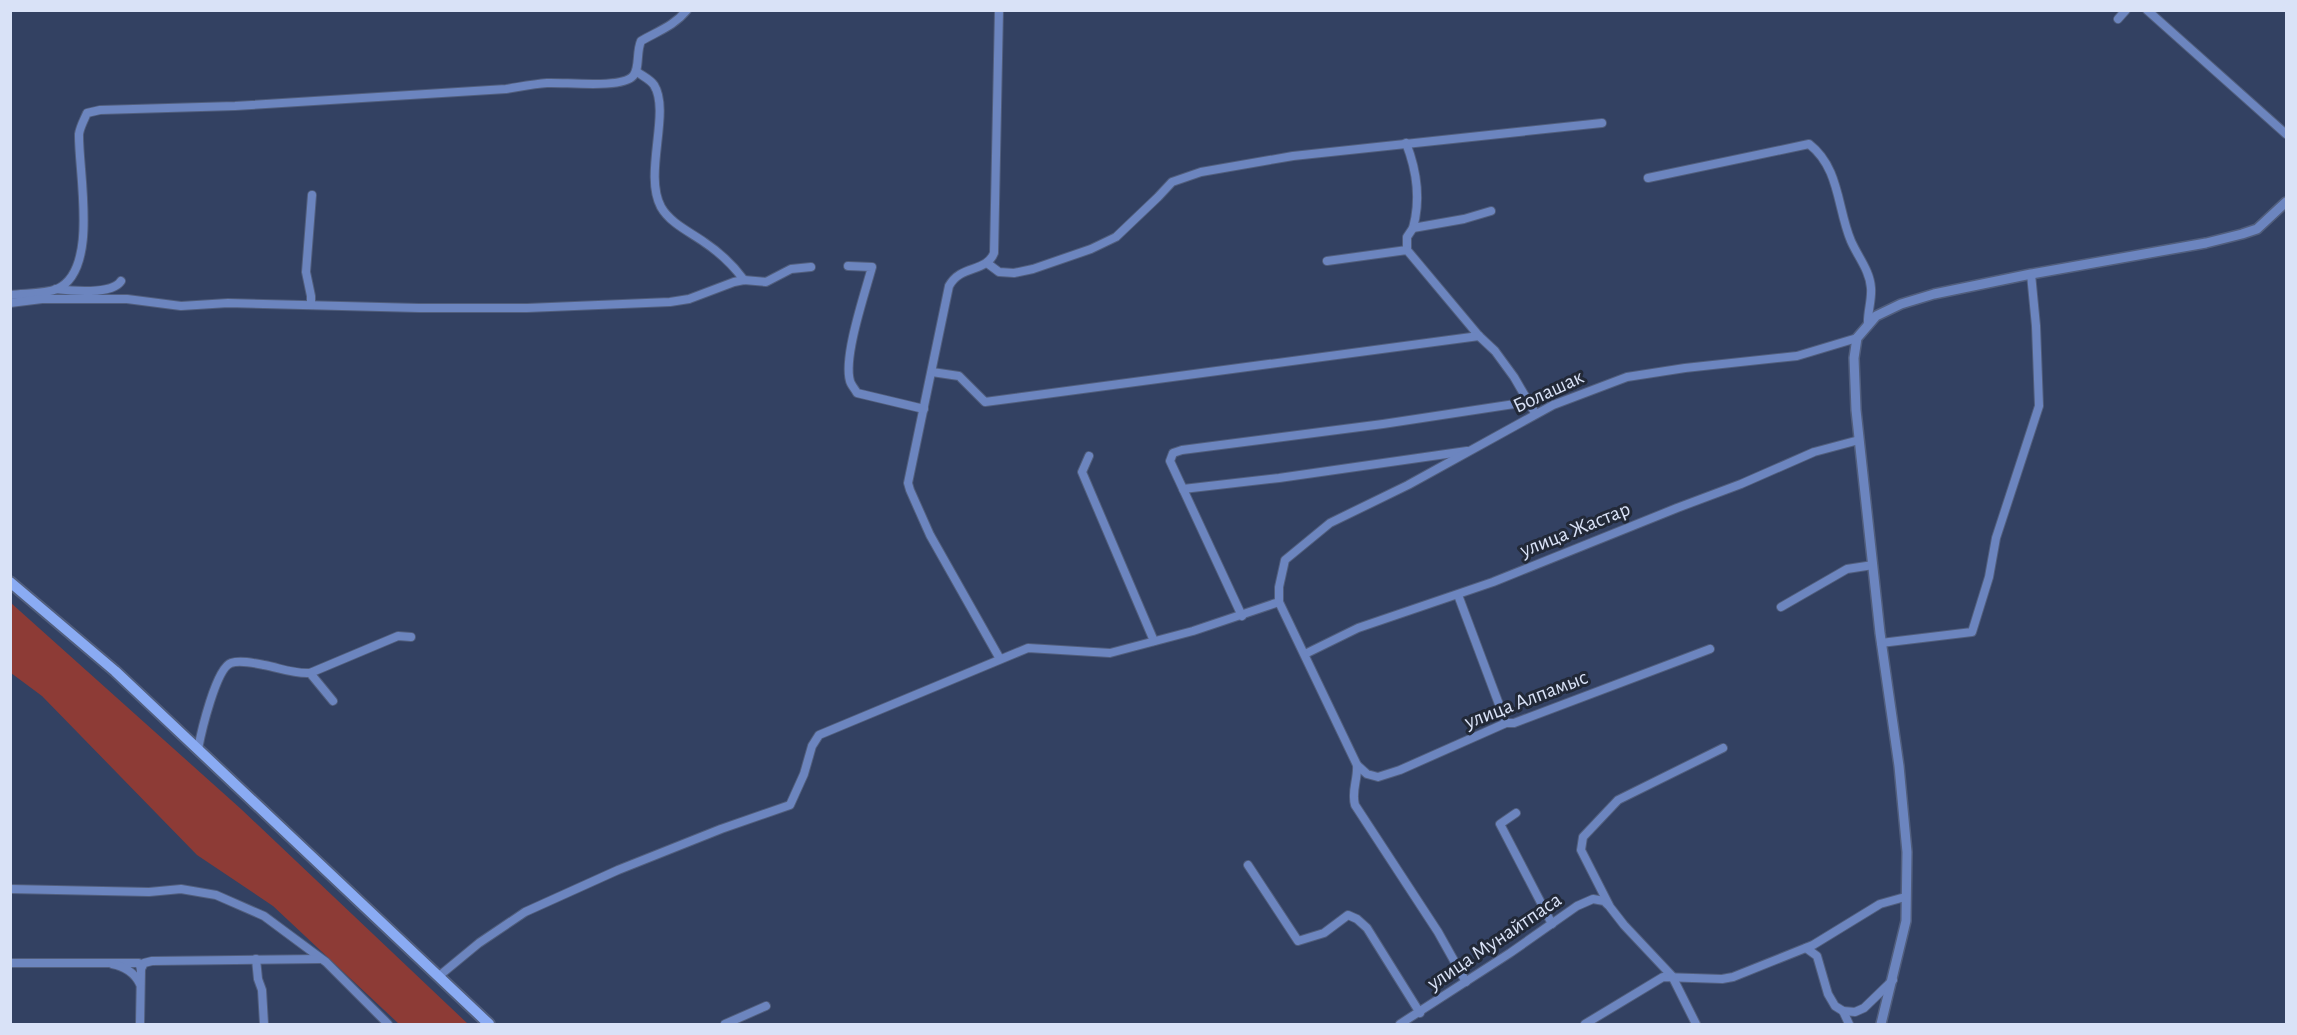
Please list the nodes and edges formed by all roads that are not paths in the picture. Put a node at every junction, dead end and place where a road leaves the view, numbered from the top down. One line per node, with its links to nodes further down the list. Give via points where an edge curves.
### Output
1 (687, 10): 6 (street, via 679,20 641,41)
2 (999, 10): 17 (street, via 994,253)
3 (2126, 10): 5 (street)
4 (2147, 10): 8 (street)
5 (2118, 19)
6 (636, 71): 21 (street, via 652,82 661,104 655,147 656,195 662,209 714,249); 23 (street, via 626,81 601,84 547,83 506,89 87,113 79,133 83,242 78,262 64,284)
7 (1602, 123): 9 (street)
8 (2286, 134)
9 (1406, 143): 14 (street, via 1417,174); 17 (street, via 1201,172 1172,182 1116,237 1091,249 1014,273 999,272)
10 (1647, 178): 27 (street, via 1809,144 1832,175 1846,225 1869,276)
11 (312, 195): 26 (street, via 306,272)
12 (2286, 202): 20 (street, via 2257,229 2242,234)
13 (1491, 211): 14 (street)
14 (1413, 228): 15 (street, via 1407,237)
15 (1407, 250): 16 (street); 28 (street)
16 (1327, 261)
17 (987, 263): 30 (street, via 954,277 949,285)
18 (848, 266): 32 (street, via 872,267 850,353 849,380 857,393)
19 (811, 267): 21 (street, via 791,269 766,282)
20 (2031, 274): 27 (street, via 1901,304 1876,316); 46 (street, via 2039,406 1996,538 1972,632)
21 (744, 280): 26 (street, via 670,302 527,308)
22 (121, 281): 23 (street, via 109,290)
23 (56, 289): 24 (street)
24 (10, 295)
25 (10, 303): 26 (street, via 127,299 181,306)
26 (311, 305)
27 (1868, 326): 29 (street)
28 (1479, 336): 30 (street, via 985,402 959,376); 31 (street, via 1495,351)
29 (1857, 338): 33 (street, Болашак, via 1797,356 1627,377); 34 (street, via 1853,383)
30 (932, 372): 32 (street)
31 (1528, 402): 33 (street); 37 (street, via 1182,450 1173,453 1170,461)
32 (924, 409): 49 (street, via 908,483 910,490 930,535)
33 (1535, 413): 35 (street, Болашак)
34 (1859, 440): 38 (street); 40 (street, улица Жастар, via 1814,452)
35 (1472, 450): 37 (street); 41 (street, Болашак, via 1330,523 1286,560)
36 (1089, 456): 45 (street, via 1082,472)
37 (1183, 489): 43 (street)
38 (1872, 566): 42 (street, via 1847,569); 46 (street)
39 (10, 582): 54 (main road, via 115,670)
40 (1458, 595): 48 (street, улица Жастар, via 1358,628); 52 (street)
41 (1279, 602): 43 (street); 48 (street)
42 (1781, 607)
43 (1242, 616): 45 (street)
44 (411, 637): 50 (street, via 398,636)
45 (1154, 641): 49 (street, via 1110,653 1028,648)
46 (1881, 643): 59 (street, via 1899,766 1907,852)
47 (1710, 649): 52 (street, улица Алпамыс)
48 (1305, 654): 55 (street)
49 (1000, 659): 68 (street, via 819,735 790,805 618,870 525,912)
50 (310, 673): 51 (street); 54 (street, via 295,674 244,662 223,668)
51 (333, 701)
52 (1506, 723): 55 (street, улица Алпамыс, via 1378,777)
53 (1723, 748): 60 (street, via 1618,800 1583,837 1581,850)
54 (198, 749): 68 (main road)
55 (1357, 765): 71 (street, via 1352,796 1355,805)
56 (1516, 813): 61 (street, via 1500,824)
57 (1248, 865): 75 (street, via 1298,941 1324,933 1348,915 1367,928)
58 (10, 889): 64 (street, via 181,889 216,895 264,916)
59 (1905, 897): 62 (street, via 1880,904); 70 (street, via 1906,921)
60 (1610, 906): 61 (street, улица Мунайтпаса, via 1598,899 1587,900); 69 (street)
61 (1552, 924): 71 (street, улица Мунайтпаса)
62 (1806, 948): 69 (street, via 1727,978); 74 (street, via 1817,956 1828,994 1835,1006)
63 (256, 958): 64 (street); 67 (street, via 152,961); 77 (street)
64 (322, 959): 78 (street)
65 (10, 963): 66 (street)
66 (105, 963): 67 (street); 72 (street, via 126,969)
67 (141, 965): 72 (street)
68 (439, 976): 79 (main road)
69 (1672, 976): 82 (street, via 1662,977); 83 (street)
70 (1893, 979): 74 (street, via 1864,1008); 85 (street)
71 (1466, 982): 75 (street, улица Мунайтпаса)
72 (141, 986): 76 (street)
73 (766, 1006): 80 (street)
74 (1844, 1011): 84 (street)
75 (1420, 1013): 81 (street, улица Мунайтпаса)
76 (140, 1024)
77 (264, 1024)
78 (388, 1024)
79 (489, 1024)
80 (725, 1024)
81 (1400, 1024)
82 (1585, 1024)
83 (1696, 1024)
84 (1849, 1024)
85 (1881, 1024)

